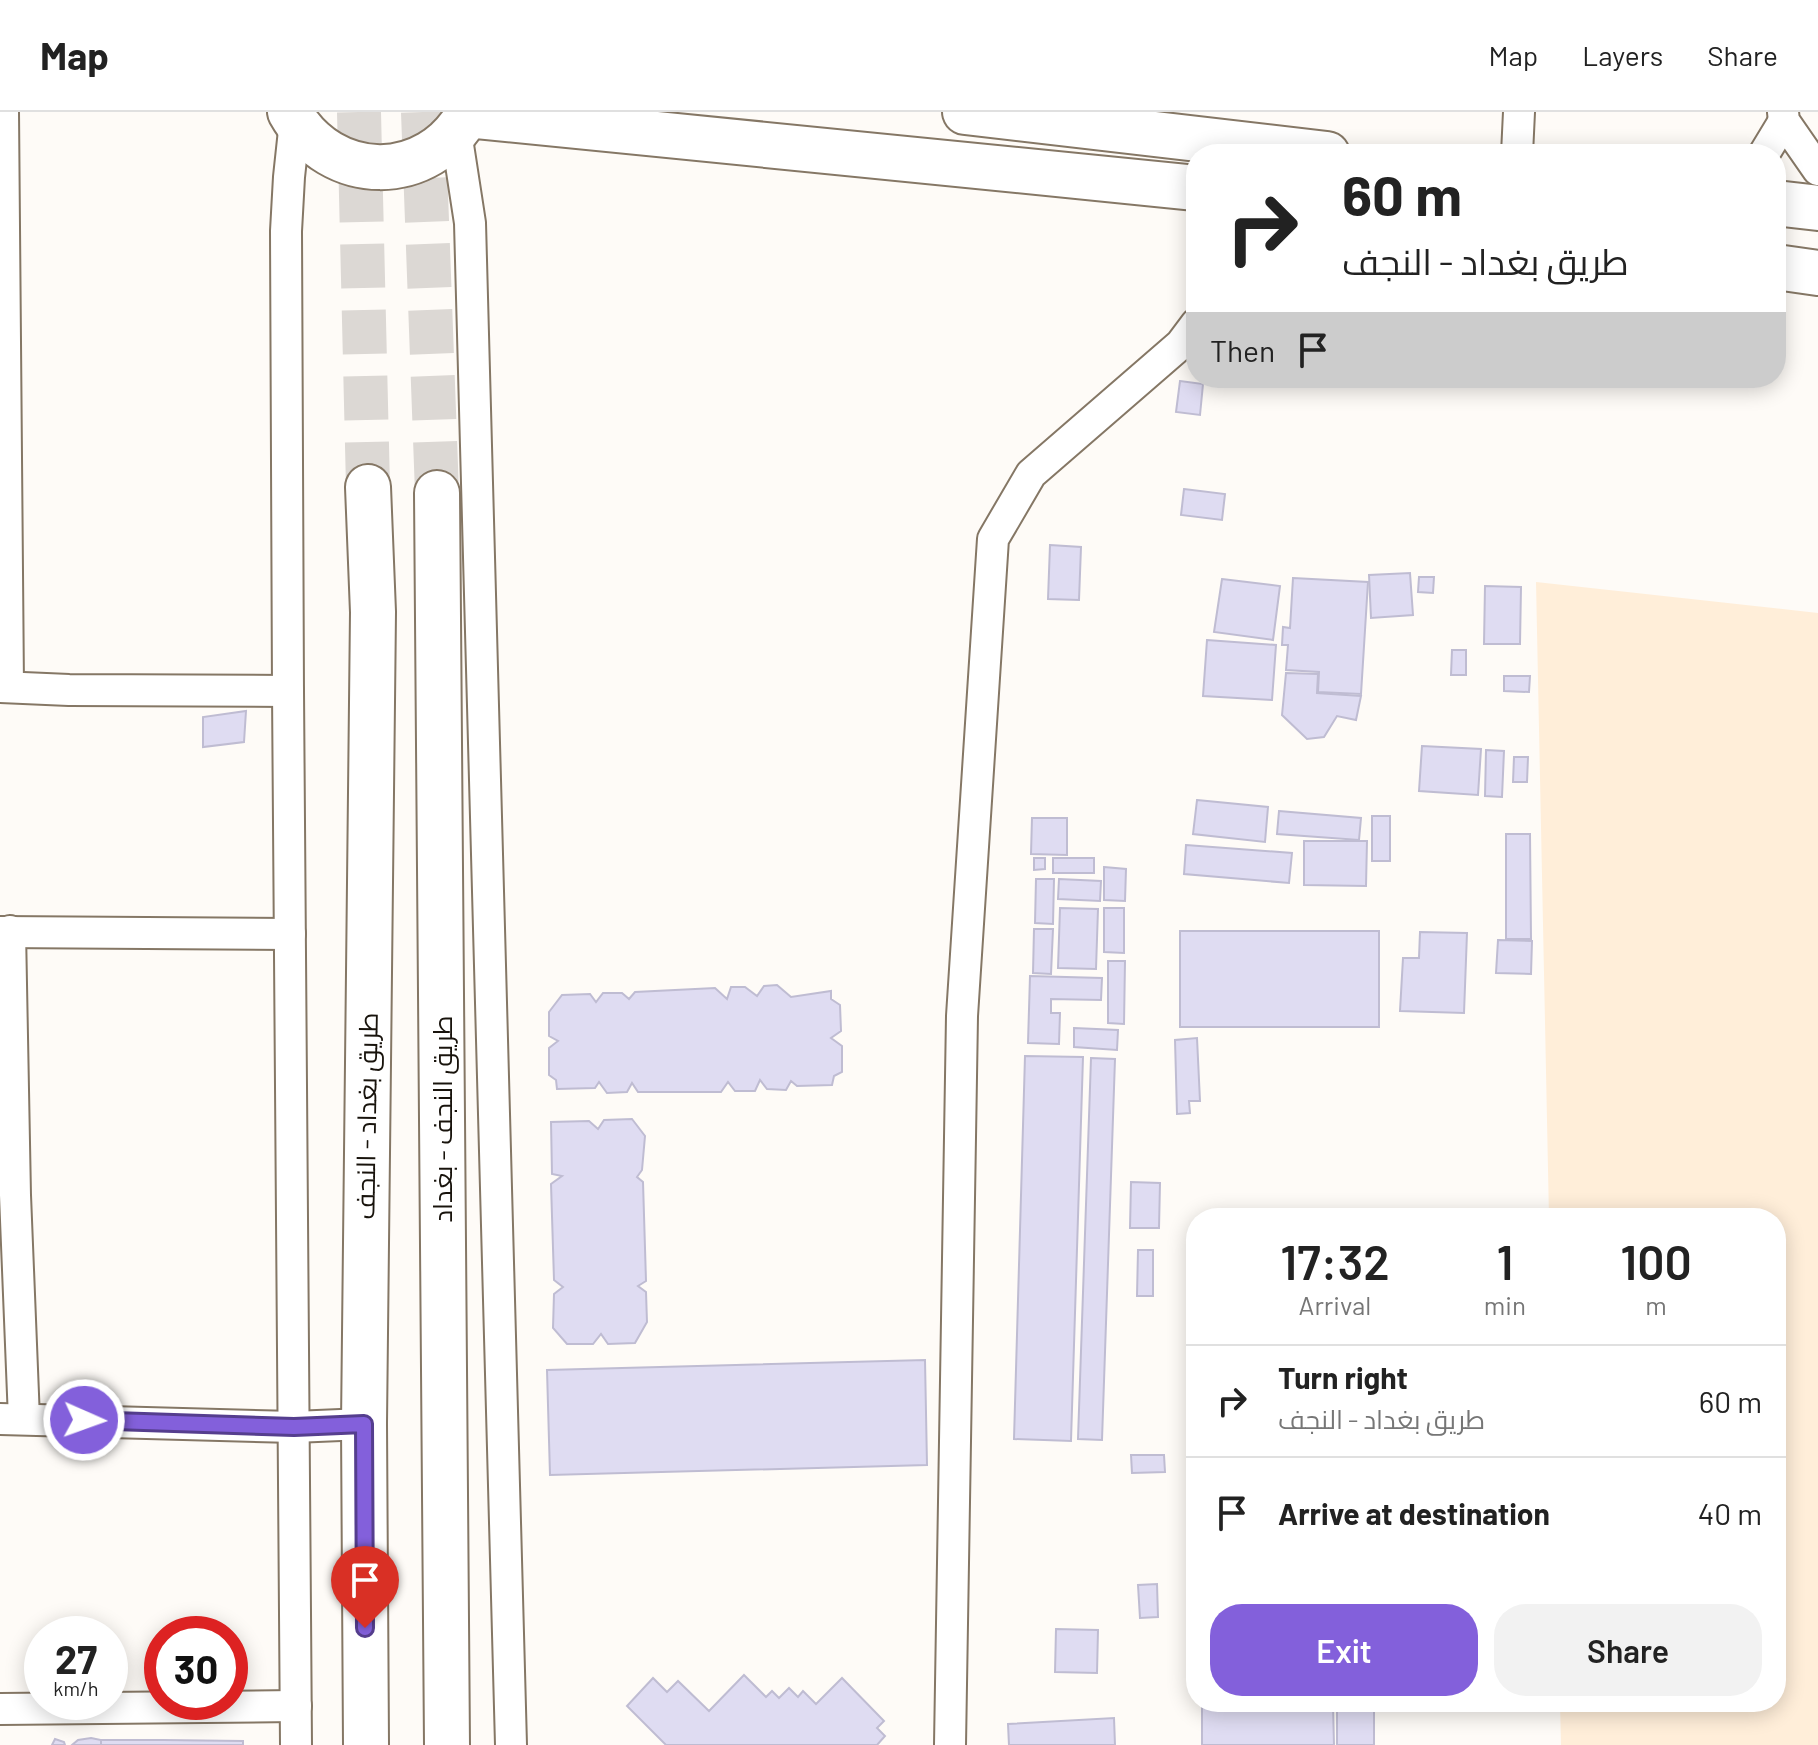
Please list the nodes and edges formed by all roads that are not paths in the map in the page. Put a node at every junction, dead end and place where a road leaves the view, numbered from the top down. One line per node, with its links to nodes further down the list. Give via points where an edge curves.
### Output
1 (3, 112): 17 (street)
2 (1519, 112): 8 (street)
3 (988, 114): 7 (main road)
4 (293, 116): 6 (main road, via 324,151 342,161 383,168 423,158 441,147); 21 (street, via 286,231)
5 (1783, 117): 9 (street); 10 (street)
6 (464, 120): 11 (main road); 33 (street)
7 (1242, 144)
8 (1517, 144)
9 (1769, 144)
10 (1818, 170)
11 (1186, 187)
12 (1786, 204): 13 (main road)
13 (1818, 208)
14 (1786, 268): 15 (main road)
15 (1818, 273)
16 (1186, 337): 34 (street, via 1031,474 993,539 962,1016)
17 (3, 373): 20 (street)
18 (368, 487): 26 (main road, طريق بغداد - النجف, via 373,612)
19 (437, 493): 32 (main road, طريق النجف - بغداد)
20 (4, 687): 21 (street)
21 (288, 691): 23 (street)
22 (5, 932): 23 (street); 24 (street)
23 (290, 934): 27 (street)
24 (8, 1195): 25 (street)
25 (12, 1419): 27 (street)
26 (364, 1424): 27 (street); 31 (main road, طريق بغداد - النجف)
27 (294, 1427): 28 (street)
28 (296, 1706): 29 (street); 30 (street)
29 (0, 1709)
30 (296, 1745)
31 (366, 1745)
32 (447, 1745)
33 (511, 1745)
34 (950, 1745)

